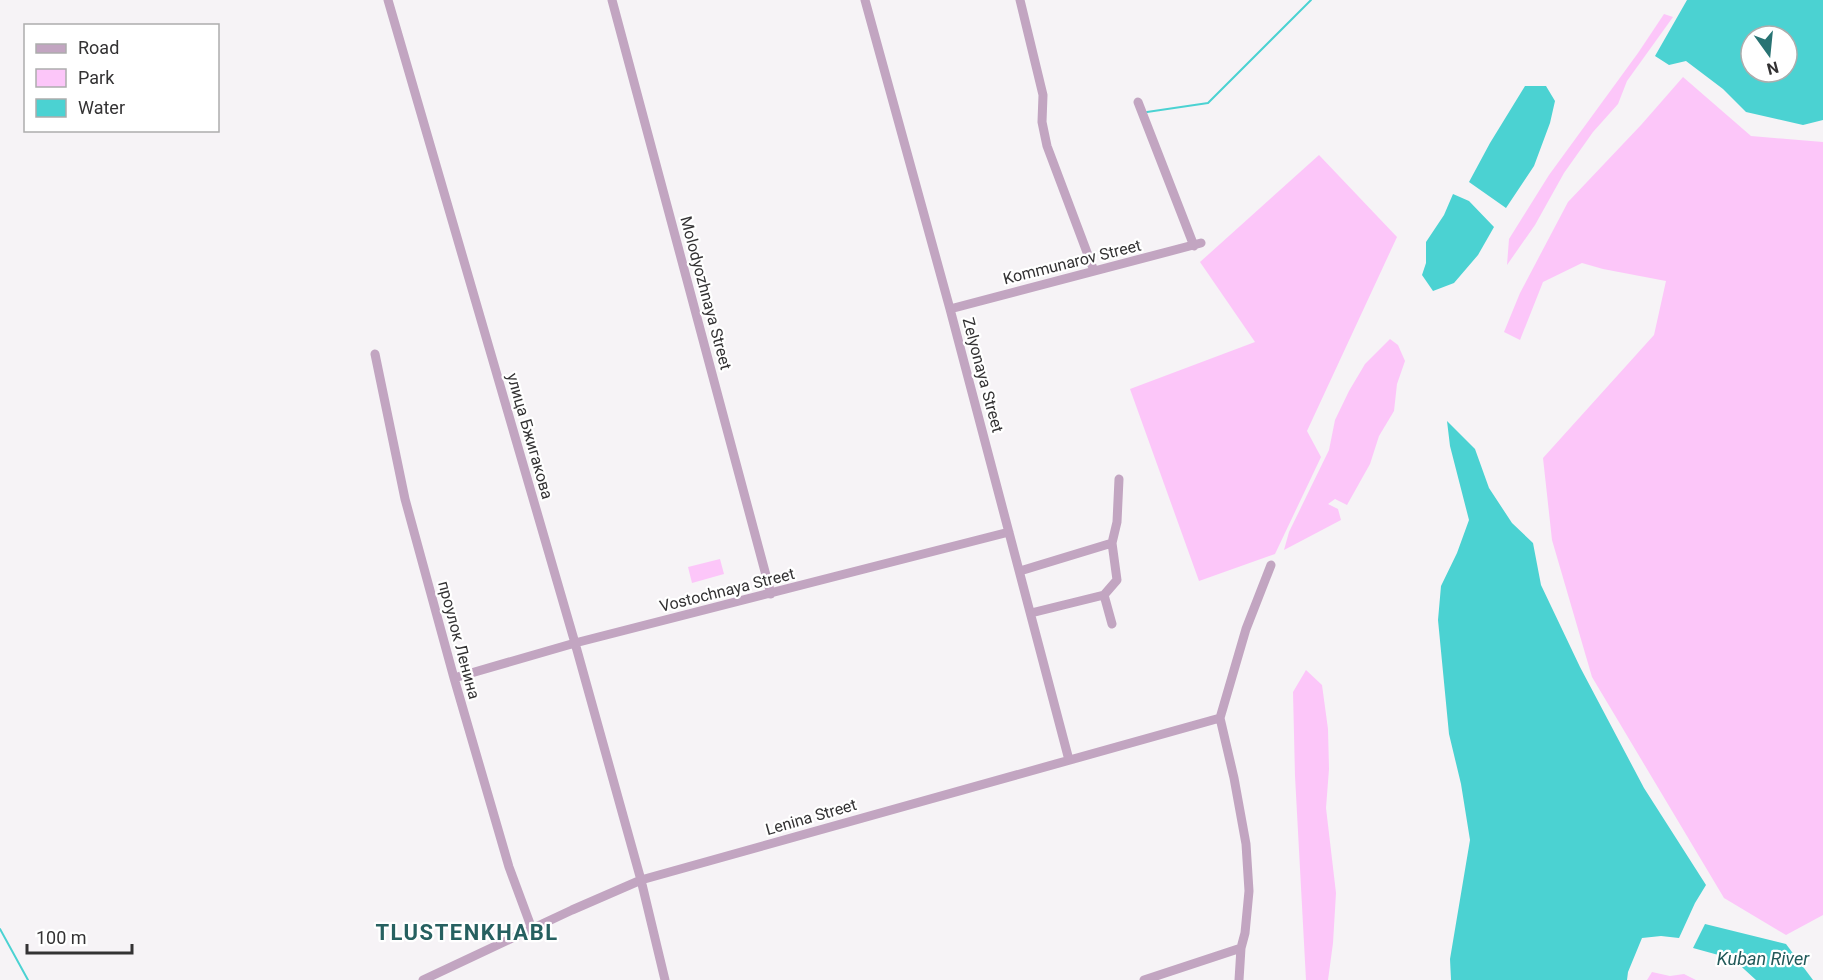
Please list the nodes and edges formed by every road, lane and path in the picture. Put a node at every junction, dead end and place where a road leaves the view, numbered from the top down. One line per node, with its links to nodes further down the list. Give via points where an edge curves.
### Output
1 (388, 0): 18 (street, улица Бжигакова)
2 (612, 0): 14 (street, Molodyozhnaya Street)
3 (865, 0): 7 (street, Zelyonaya Street)
4 (1020, 0): 6 (street, via 1043,95 1042,122 1047,146)
5 (1138, 102): 6 (street, Kommunarov Street, via 1198,244)
6 (1094, 271): 7 (street, Kommunarov Street)
7 (950, 309): 10 (street, Zelyonaya Street)
8 (375, 354): 19 (street, проулок Ленина, via 405,499)
9 (1119, 480): 11 (street)
10 (1009, 532): 13 (street, Zelyonaya Street); 14 (street, Vostochnaya Street)
11 (1112, 543): 13 (street); 15 (street, via 1117,580)
12 (1271, 565): 20 (street, via 1246,629)
13 (1020, 571): 16 (street, Zelyonaya Street)
14 (771, 594): 18 (street, Vostochnaya Street)
15 (1104, 595): 16 (street); 17 (street)
16 (1031, 613): 21 (street, Zelyonaya Street)
17 (1112, 624)
18 (575, 643): 19 (street, Vostochnaya Street); 22 (street, улица Бжигакова)
19 (454, 678): 23 (street, проулок Ленина, via 509,867)
20 (1220, 718): 21 (street, Lenina Street); 24 (street, via 1246,844 1249,891)
21 (1069, 759): 22 (street, Lenina Street)
22 (642, 880): 23 (street, Lenina Street); 26 (street, улица Бжигакова)
23 (532, 929): 25 (street, Lenina Street)
24 (1241, 948): 27 (street); 28 (street)
25 (423, 980)
26 (665, 980)
27 (1144, 980)
28 (1239, 980)

